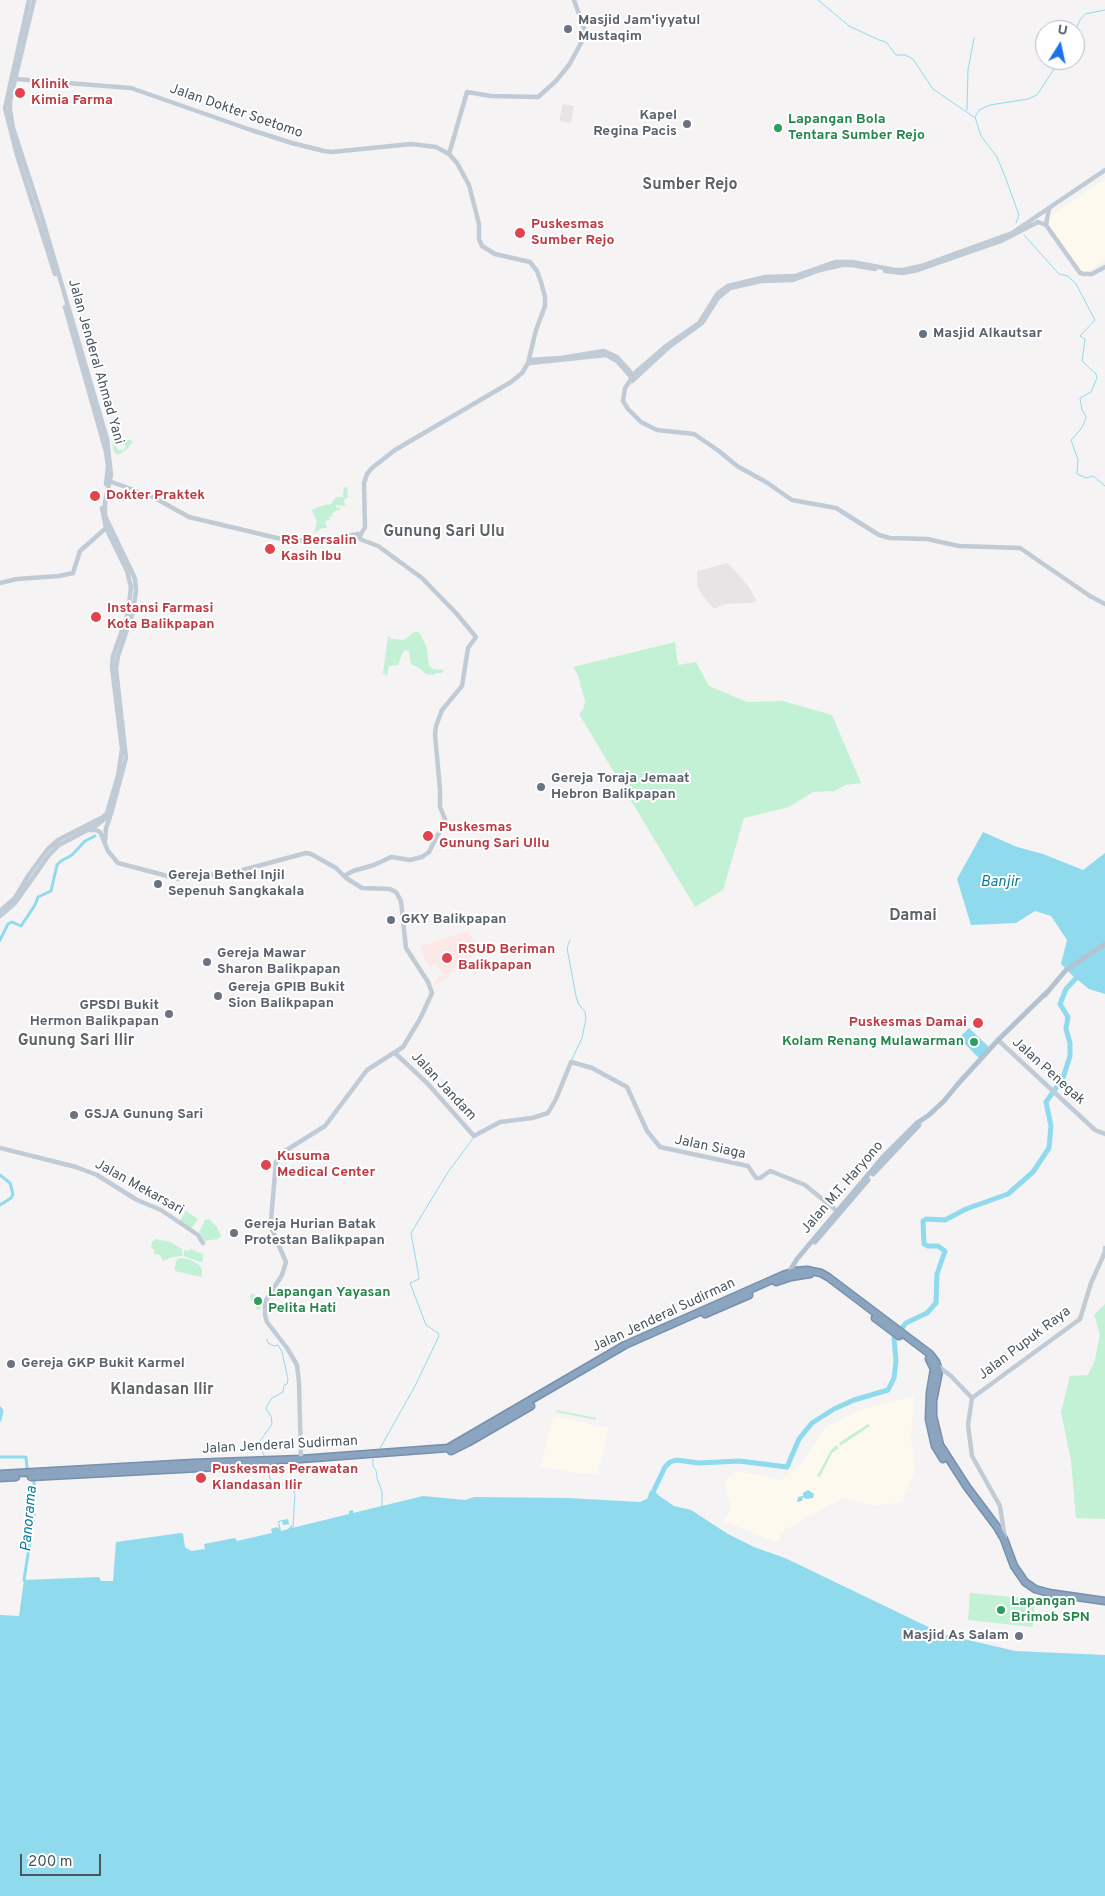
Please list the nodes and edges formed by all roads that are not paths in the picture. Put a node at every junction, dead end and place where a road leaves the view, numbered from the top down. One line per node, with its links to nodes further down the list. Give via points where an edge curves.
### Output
1 (29, 0): 20 (main road, Jalan Jenderal Ahmad Yani, via 5,108 106,452 102,509)
2 (34, 0): 4 (main road, Jalan Jenderal Ahmad Yani)
3 (574, 0): 5 (main road, via 586,34 556,81 538,97 467,92)
4 (16, 79): 5 (main road, Jalan Dokter Soetomo, via 131,88 277,139 324,151 411,144 436,147); 18 (main road, Jalan Jenderal Ahmad Yani, via 10,110 13,128 107,439 111,463)
5 (448, 154): 13 (main road, via 469,185 482,246 495,254 530,262 540,278 545,306)
6 (1105, 170): 7 (main road)
7 (1048, 208): 8 (main road); 9 (main road)
8 (1044, 224): 9 (main road, via 1036,223); 11 (main road, via 1080,272 1092,274)
9 (1022, 229): 10 (main road)
10 (1011, 235): 12 (main road, via 903,270 840,262); 12 (main road, via 982,249 908,272 852,265 820,270 797,279)
11 (1105, 267)
12 (779, 278): 17 (main road, via 757,278 724,287 699,323)
13 (531, 352): 14 (main road); 15 (main road)
14 (529, 362): 15 (main road); 16 (main road)
15 (541, 362): 16 (main road); 17 (main road, via 604,351 617,357)
16 (522, 373): 21 (main road, via 395,450 372,468 364,483 364,525)
17 (633, 375): 23 (main road, via 624,395 625,405 641,422 657,430 694,434 737,466 792,500 836,508 886,537 927,539 959,546 1022,549)
18 (109, 481): 19 (main road, Jalan Jenderal Ahmad Yani); 21 (main road, via 153,497 189,517 243,530 303,542)
19 (107, 491): 21 (main road, via 117,486 152,499 188,520 286,541 314,544); 24 (main road, Jalan Jenderal Ahmad Yani, via 105,516 135,579 136,592 117,663 126,758)
20 (106, 528): 22 (main road, via 80,551 73,573); 26 (main road, Jalan Jenderal Ahmad Yani, via 130,579 131,593 112,667 122,758)
21 (358, 536): 29 (main road, via 426,581 476,637 468,648 462,686 442,710 436,723 438,806 443,818 442,828 429,852 410,860 391,857)
22 (0, 583)
23 (1105, 604)
24 (111, 814): 26 (main road, Jalan Jenderal Ahmad Yani); 26 (main road)
25 (90, 824): 26 (main road); 26 (main road); 28 (main road, via 58,840)
26 (102, 825): 27 (main road); 27 (main road, via 96,830); 29 (main road, via 104,838 115,860 178,879 239,871 306,853)
27 (88, 830): 28 (main road, via 59,845)
28 (43, 860): 30 (main road, via 14,898); 31 (main road, via 15,903)
29 (346, 876): 34 (main road, via 366,888 396,892 401,901 406,948 431,989 432,996 420,1019)
30 (0, 910)
31 (0, 916)
32 (1105, 946): 33 (main road, Jalan M.T. Haryono, via 1062,975)
33 (999, 1041): 36 (main road, Jalan M.T. Haryono); 37 (main road, Jalan Penegak, via 1095,1130)
34 (396, 1054): 35 (main road, Jalan Jandam, via 428,1084 474,1136 500,1122 548,1113); 49 (main road, via 367,1070 326,1124 285,1151 276,1162 270,1220 286,1262 282,1275 265,1302 265,1315 297,1365)
35 (571, 1062): 39 (main road, Jalan Siaga, via 592,1068 627,1087 647,1131 660,1147 748,1166 757,1178 774,1172 805,1185)
36 (922, 1121): 39 (main road, Jalan M.T. Haryono, via 883,1157); 42 (main road, Jalan M.T. Haryono)
37 (1105, 1134)
38 (0, 1148): 40 (main road, Jalan Mekarsari, via 97,1175 137,1200 161,1210 198,1234)
39 (837, 1211): 44 (main road, Jalan M.T. Haryono, via 797,1259)
40 (203, 1243)
41 (1105, 1248): 48 (main road, Jalan Pupuk Raya, via 1080,1319)
42 (799, 1261): 43 (highway); 44 (main road, Jalan M.T. Haryono)
43 (808, 1270): 44 (highway, Jalan Jenderal Sudirman); 45 (highway, Jalan Jenderal Sudirman, via 828,1277)
44 (793, 1274): 45 (highway, Jalan Jenderal Sudirman, via 812,1274 822,1278); 49 (highway, Jalan Jenderal Sudirman, via 635,1342 449,1452)
45 (892, 1328): 46 (highway, Jalan Jenderal Sudirman)
46 (905, 1338): 47 (highway, Jalan Jenderal Sudirman, via 930,1354); 53 (highway, Jalan Jenderal Sudirman, via 933,1364 928,1413 935,1446)
47 (938, 1366): 48 (main road); 53 (highway, Jalan Jenderal Sudirman, via 933,1407 940,1445)
48 (972, 1398): 54 (main road, via 968,1425 972,1456 1000,1506)
49 (301, 1461): 51 (highway, Jalan Jenderal Sudirman)
50 (0, 1474): 51 (highway, Jalan Jenderal Sudirman)
51 (8, 1476): 52 (highway, Jalan Jenderal Sudirman)
52 (0, 1478)
53 (981, 1509): 54 (highway, Jalan Jenderal Sudirman); 56 (highway, Jalan Jenderal Sudirman, via 1015,1574 1030,1590 1056,1599)
54 (1002, 1530): 55 (highway, Jalan Jenderal Sudirman, via 1017,1572 1034,1589 1060,1596)
55 (1105, 1601)
56 (1105, 1605)

